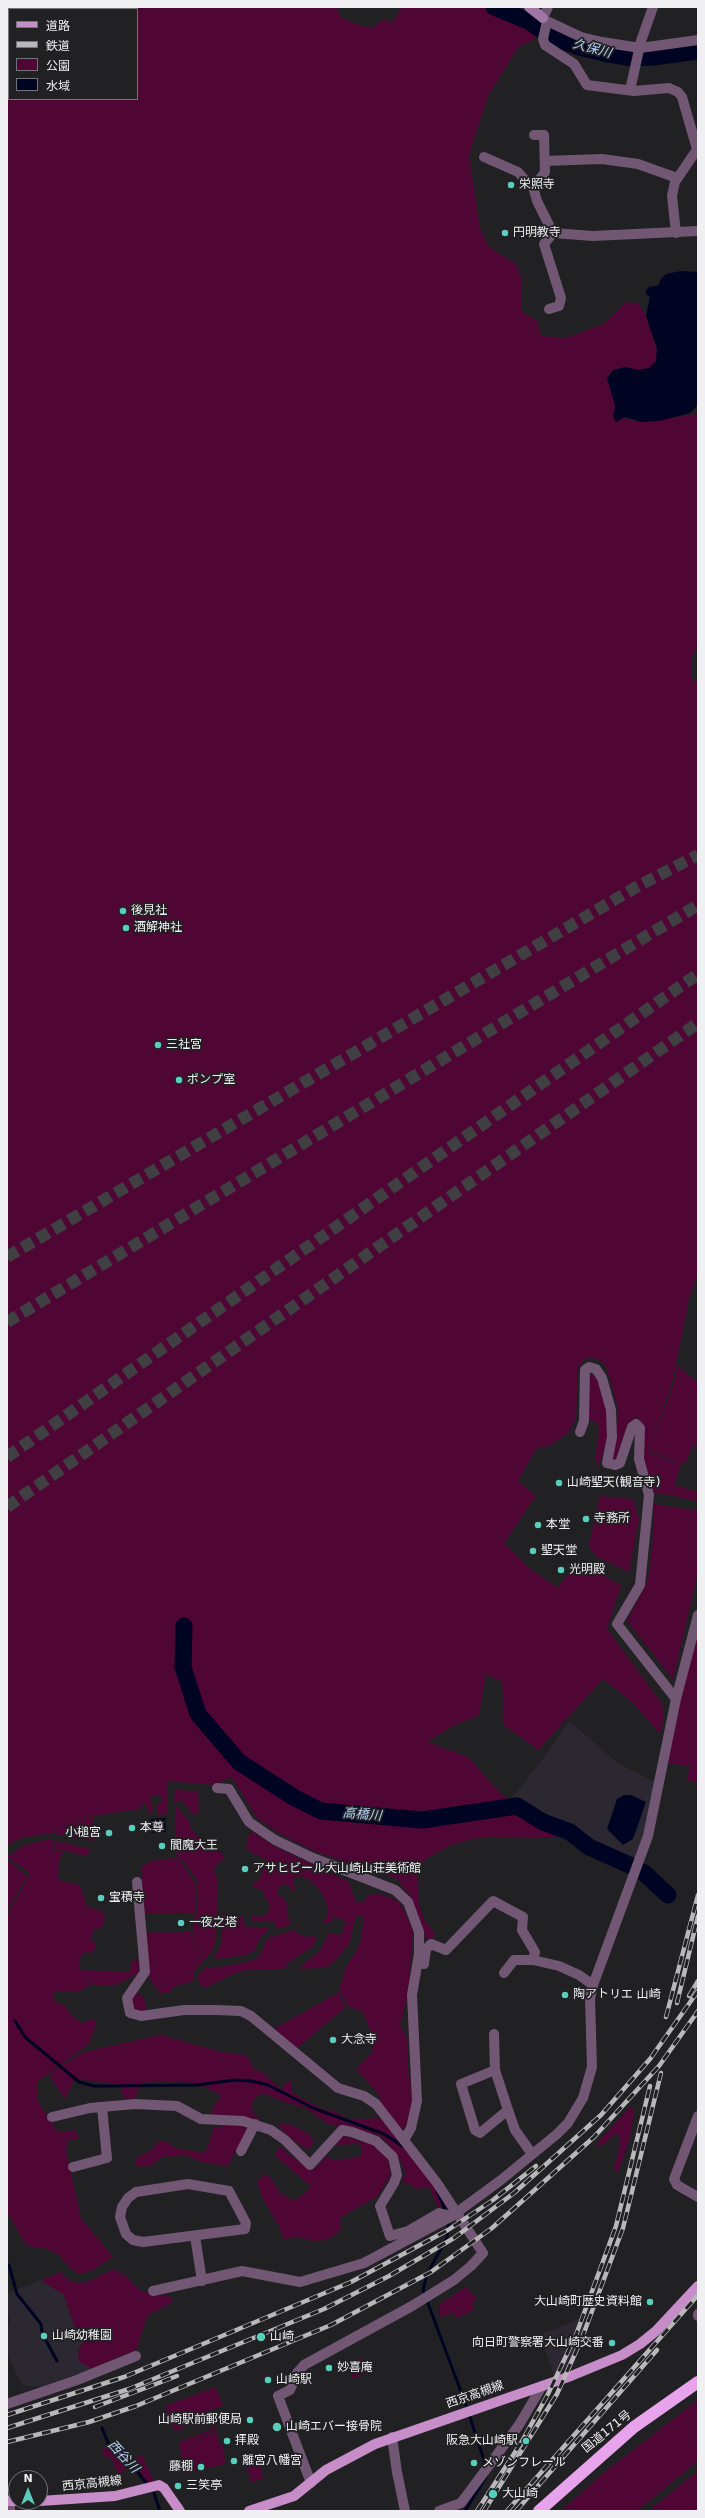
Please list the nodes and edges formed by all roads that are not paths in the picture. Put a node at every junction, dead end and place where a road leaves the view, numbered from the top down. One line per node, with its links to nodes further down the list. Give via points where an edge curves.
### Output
1 (529, 7): 4 (street)
2 (548, 7): 4 (street)
3 (654, 7): 6 (street)
4 (545, 26): 6 (street); 7 (street, via 545,45 574,64 587,85)
5 (698, 40): 6 (street)
6 (639, 54): 7 (street)
7 (630, 90): 9 (street, via 669,88 678,92 682,97)
8 (534, 135): 11 (street, via 544,135)
9 (698, 149): 12 (street)
10 (484, 157): 13 (street, via 518,172)
11 (545, 161): 12 (street, via 602,159 655,168); 13 (street, via 544,172 540,179)
12 (677, 178): 16 (street, via 672,196)
13 (532, 184): 15 (street, via 537,201)
14 (698, 231): 16 (street)
15 (553, 233): 16 (street, via 593,236); 17 (street, via 544,244 561,298 559,306)
16 (676, 233)
17 (549, 309)
18 (580, 1432): 20 (street, via 584,1421 585,1370 589,1367 596,1369 602,1378 611,1410 612,1437 607,1463 620,1463 632,1428 636,1424 640,1428 639,1459 649,1495 640,1585 617,1624)
19 (698, 1614): 20 (street)
20 (676, 1699): 26 (street, via 648,1836)
21 (217, 1788): 24 (street, via 229,1789 249,1822 275,1840 402,1895 408,1902 418,1932 419,1954)
22 (137, 1882): 34 (street, via 145,1972 127,1998 128,2008 134,2016 184,2009 246,2013 338,2088 359,2094 376,2104)
23 (533, 1960): 24 (street, via 535,1952 522,1930 523,1917 494,1901 446,1950 432,1944 426,1949 425,1964); 25 (street, via 514,1960); 26 (street, via 559,1966)
24 (416, 1971): 34 (street, via 412,1995 417,2101 412,2128)
25 (504, 1973)
26 (593, 1985): 36 (street, via 590,1999 592,2067 583,2098 558,2134)
27 (494, 2034): 28 (street)
28 (495, 2070): 30 (street); 30 (street, via 461,2084 475,2130 480,2133)
29 (102, 2107): 32 (street); 33 (street, via 135,2104 177,2106 201,2119); 37 (street, via 107,2158)
30 (508, 2110): 36 (street, via 515,2130)
31 (698, 2116): 38 (street, via 674,2179 677,2185)
32 (52, 2117)
33 (255, 2124): 35 (street); 39 (street, via 271,2130 285,2140 310,2165 342,2130 364,2136 388,2149 394,2157 397,2175 380,2206 390,2236 408,2231 439,2213)
34 (404, 2140): 39 (street, via 437,2182)
35 (241, 2151)
36 (532, 2154): 39 (street)
37 (73, 2167)
38 (698, 2197)
39 (454, 2215): 41 (street, via 364,2263 312,2280 290,2282 242,2271); 49 (street, via 483,2253 471,2266 412,2306 304,2365 297,2373 290,2390 278,2396)
40 (195, 2236): 40 (street, via 245,2229 246,2223 229,2191 188,2184 136,2192 122,2207 122,2226 133,2240 143,2242); 41 (street)
41 (202, 2280): 43 (street)
42 (698, 2287): 46 (main road, 西京高槻線, via 640,2344 597,2366)
43 (153, 2291)
44 (136, 2356): 47 (street)
45 (698, 2382): 55 (highway, 国道171号, via 634,2427)
46 (542, 2386): 48 (main road, 西京高槻線); 54 (street, via 519,2425 461,2503)
47 (7, 2404)
48 (392, 2437): 49 (main road, 西京高槻線, via 326,2470); 53 (street, via 396,2472)
49 (311, 2483): 52 (main road, 西京高槻線, via 302,2492 286,2500)
50 (48, 2500): 51 (main road, 西京高槻線, via 115,2496 159,2485 164,2488)
51 (180, 2511)
52 (249, 2511)
53 (406, 2511)
54 (439, 2511)
55 (539, 2511)

